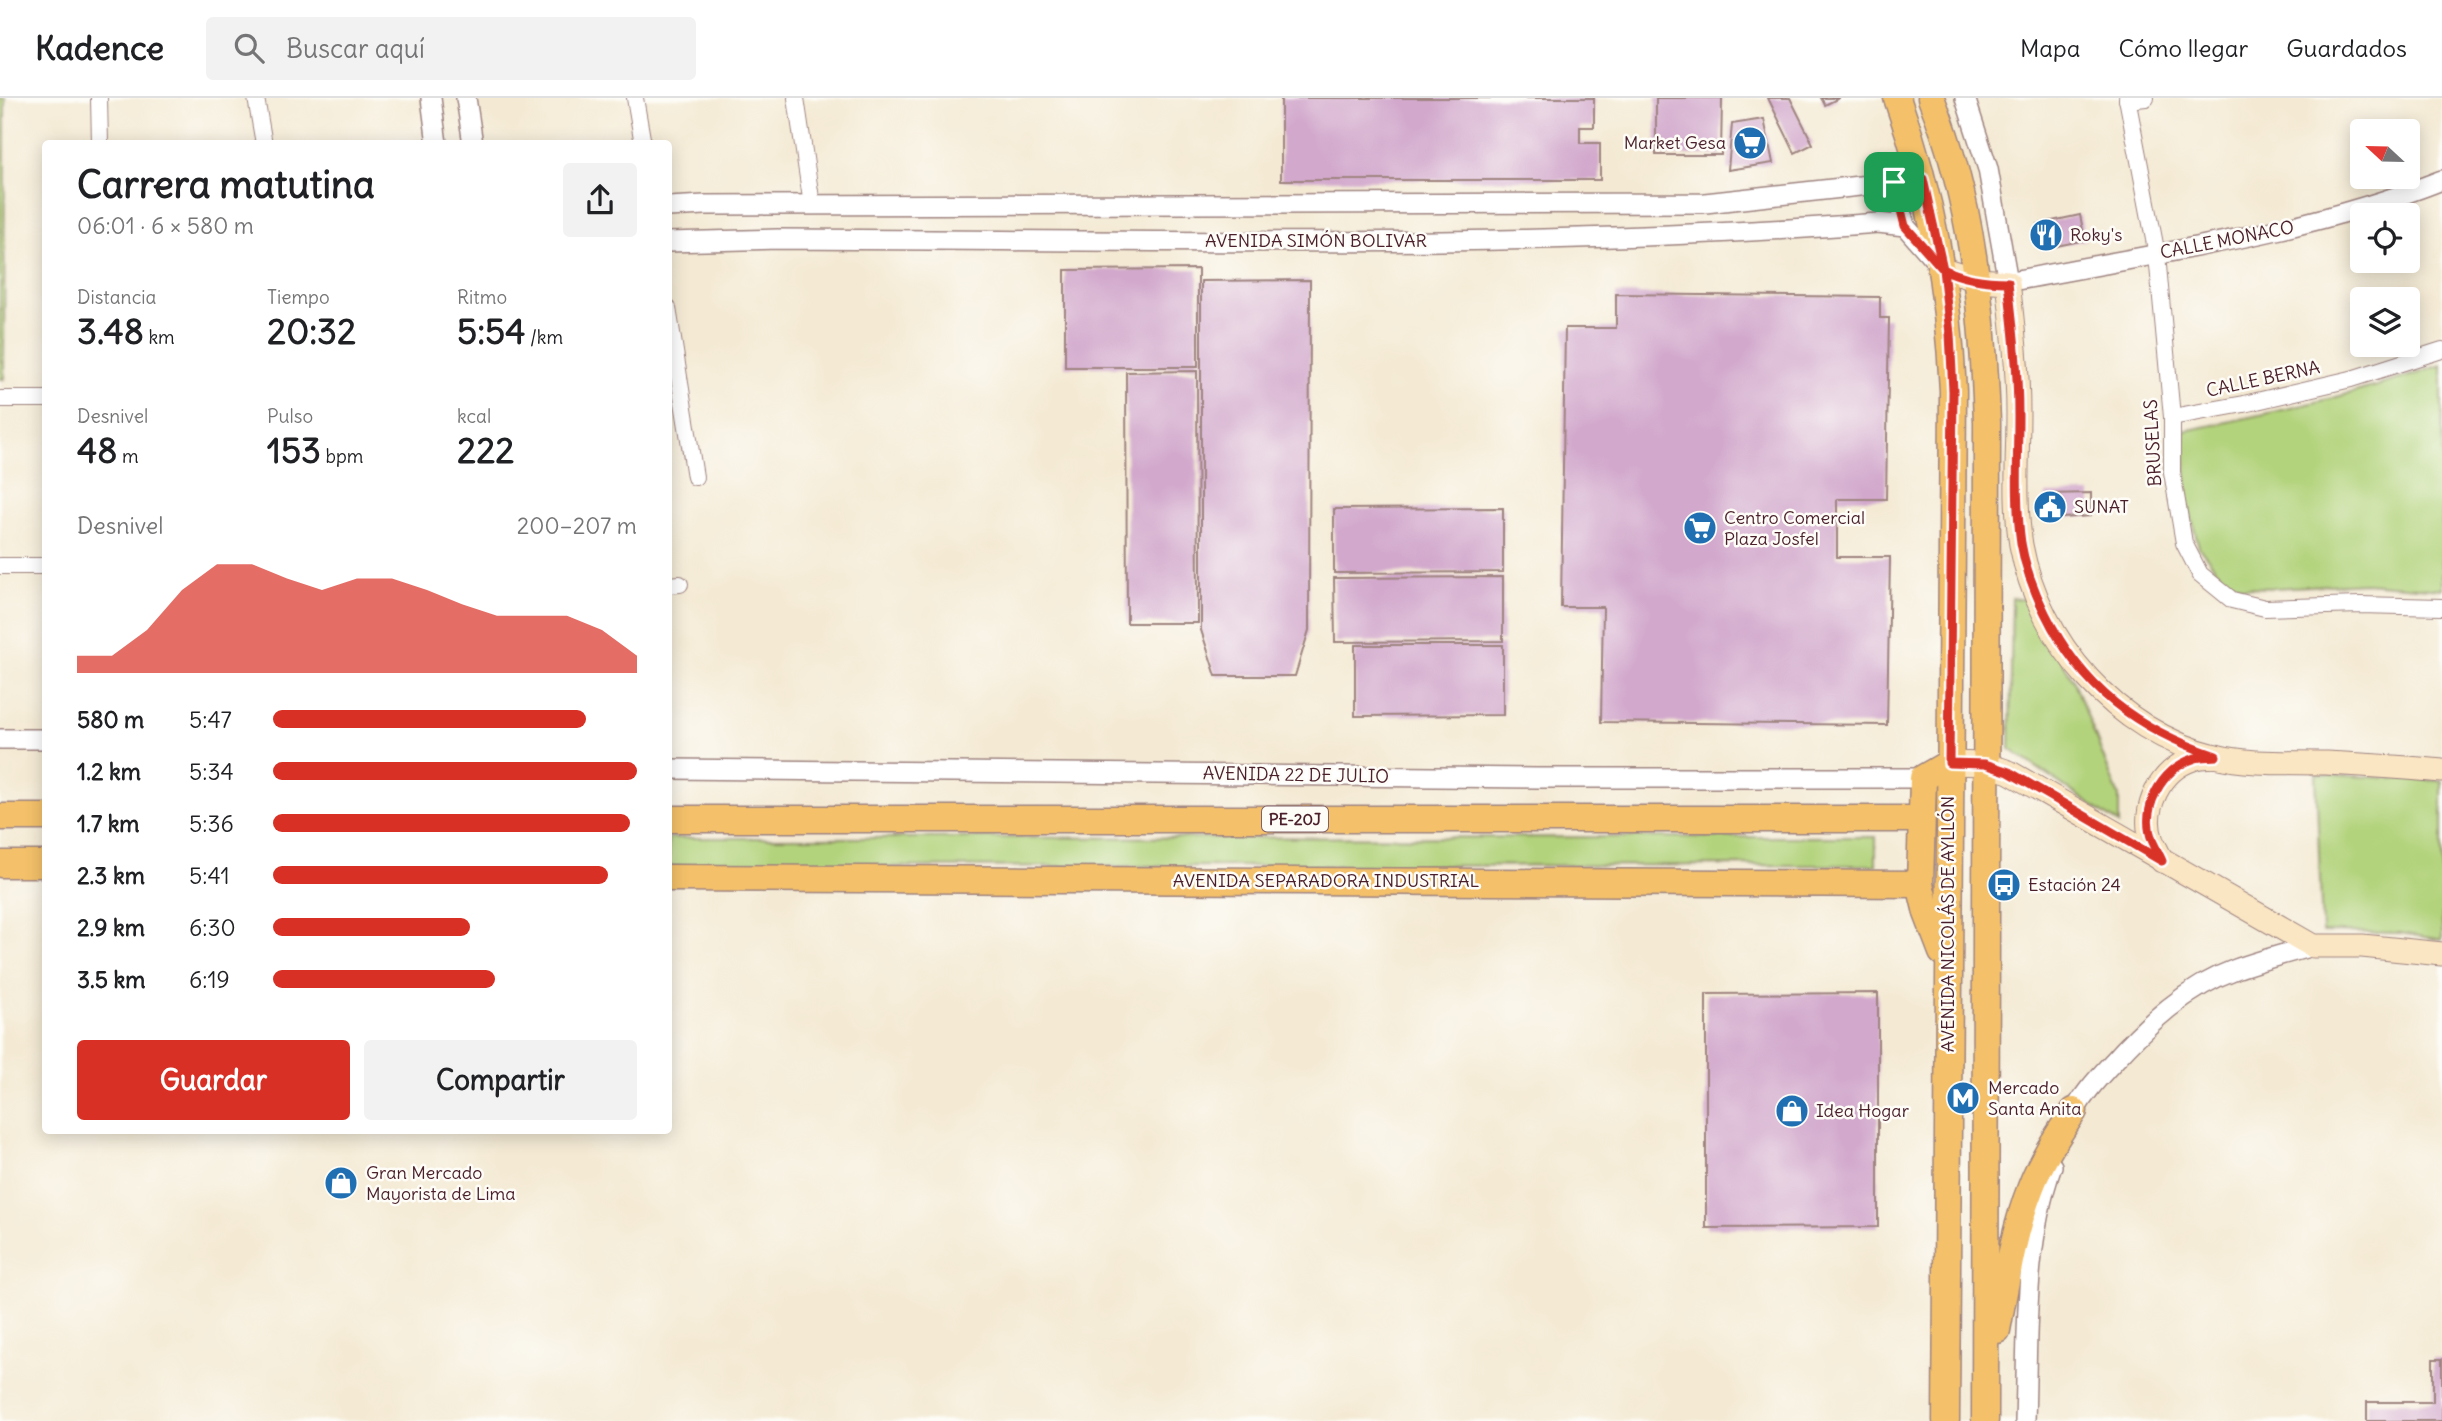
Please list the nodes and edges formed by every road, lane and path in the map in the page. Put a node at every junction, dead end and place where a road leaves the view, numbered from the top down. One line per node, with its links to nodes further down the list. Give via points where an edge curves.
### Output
1 (99, 98): 12 (street)
2 (256, 98): 13 (street)
3 (431, 98): 14 (street)
4 (466, 98): 15 (street)
5 (635, 98): 16 (street)
6 (796, 98): 20 (street)
7 (1897, 98): 17 (main road, AVENIDA NICOLÁS DE AYLLÓN)
8 (1931, 98): 26 (main road, AVENIDA NICOLÁS DE AYLLÓN, via 1956,177)
9 (1965, 98): 27 (street, via 1988,169)
10 (2146, 98): 11 (street)
11 (2127, 99): 24 (street, BRUSELAS)
12 (100, 140)
13 (263, 140)
14 (436, 140)
15 (472, 140)
16 (642, 140)
17 (1923, 179): 19 (street); 25 (main road, AVENIDA NICOLÁS DE AYLLÓN)
18 (2442, 180): 24 (street, CALLE MONACO, via 2308,224)
19 (1894, 182): 20 (street, via 1705,203); 22 (street)
20 (812, 205): 21 (street)
21 (672, 207)
22 (1905, 226): 23 (street, AVENIDA SIMÓN BOLIVAR, via 1878,223 1548,241); 25 (street)
23 (672, 242)
24 (2157, 255): 27 (street, CALLE MONACO); 33 (street, BRUSELAS)
25 (1943, 269): 26 (main road); 41 (main road, AVENIDA NICOLÁS DE AYLLÓN, via 1953,391)
26 (1978, 280): 27 (main road); 42 (main road, AVENIDA NICOLÁS DE AYLLÓN, via 1987,422)
27 (2008, 282): 40 (main road, via 2017,378 2017,504 2021,546 2032,585 2052,628 2091,683 2143,724)
28 (2442, 350): 33 (street, CALLE BERNA, via 2338,383)
29 (672, 353): 30 (street)
30 (676, 398): 34 (street)
31 (42, 399): 32 (street)
32 (0, 400)
33 (2172, 417): 37 (street, BRUSELAS, via 2172,472 2184,543 2200,574 2232,600 2265,608)
34 (695, 477)
35 (0, 566): 36 (street)
36 (42, 566)
37 (2442, 607)
38 (0, 739): 39 (street)
39 (42, 739)
40 (2216, 756): 44 (main road); 50 (main road, via 2193,758 2172,771 2156,790 2149,814 2151,838)
41 (1949, 763): 42 (main road); 45 (main road); 57 (main road, AVENIDA NICOLÁS DE AYLLÓN)
42 (1985, 764): 50 (main road, via 2038,787); 59 (main road, AVENIDA NICOLÁS DE AYLLÓN)
43 (672, 769): 45 (street, AVENIDA 22 DE JULIO)
44 (2442, 771)
45 (1923, 778): 49 (main road)
46 (0, 817): 47 (main road)
47 (42, 817)
48 (672, 819): 49 (main road, PE-20J)
49 (1921, 819): 54 (main road)
50 (2162, 861): 55 (main road)
51 (0, 864): 52 (main road)
52 (42, 864)
53 (672, 878): 54 (main road, AVENIDA SEPARADORA INDUSTRIAL)
54 (1920, 884): 57 (main road)
55 (2313, 946): 56 (main road); 58 (street, via 2234,970 2182,998 2141,1031)
56 (2442, 954)
57 (1947, 971): 60 (main road, AVENIDA NICOLÁS DE AYLLÓN)
58 (2074, 1111): 59 (main road, via 2031,1185 2017,1228); 62 (street, via 2036,1220)
59 (1985, 1390): 61 (main road, AVENIDA NICOLÁS DE AYLLÓN)
60 (1946, 1421)
61 (1985, 1421)
62 (2025, 1421)

